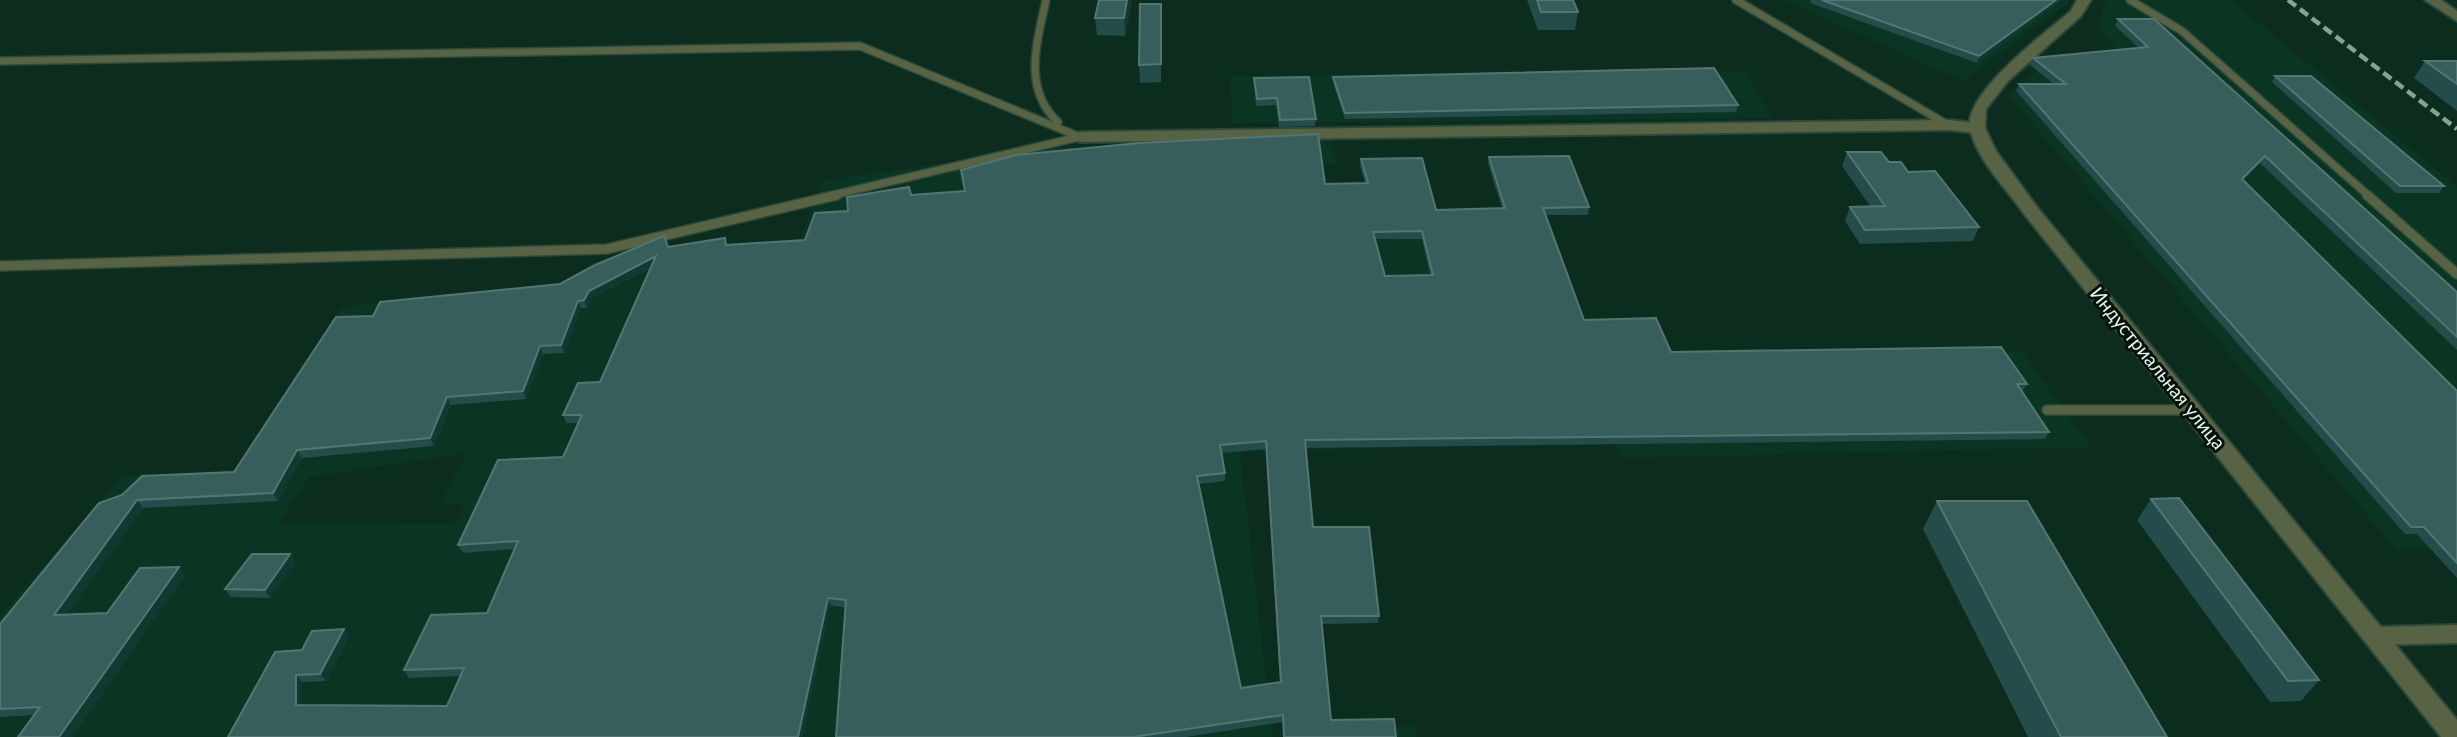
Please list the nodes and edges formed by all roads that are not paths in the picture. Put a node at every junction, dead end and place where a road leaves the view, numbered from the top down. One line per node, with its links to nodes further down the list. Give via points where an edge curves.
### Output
1 (1046, 0): 10 (lane, via 1034,91 1046,115)
2 (1736, 0): 8 (lane)
3 (2084, 0): 9 (street, via 2076,13 2003,78 1978,109)
4 (2130, 0): 12 (lane, via 2182,31)
5 (2432, 0): 6 (street)
6 (2454, 13)
7 (0, 61): 10 (lane, via 860,46)
8 (1948, 125): 9 (street); 10 (street)
9 (1978, 128): 14 (street, Индустриальная улица, via 1987,152 2031,211)
10 (1080, 137): 11 (lane, via 607,249)
11 (0, 266)
12 (2457, 274)
13 (2047, 410): 14 (lane)
14 (2193, 410): 16 (street, Индустриальная улица)
15 (2457, 634): 16 (street)
16 (2375, 636): 17 (street, Индустриальная улица)
17 (2456, 737)

